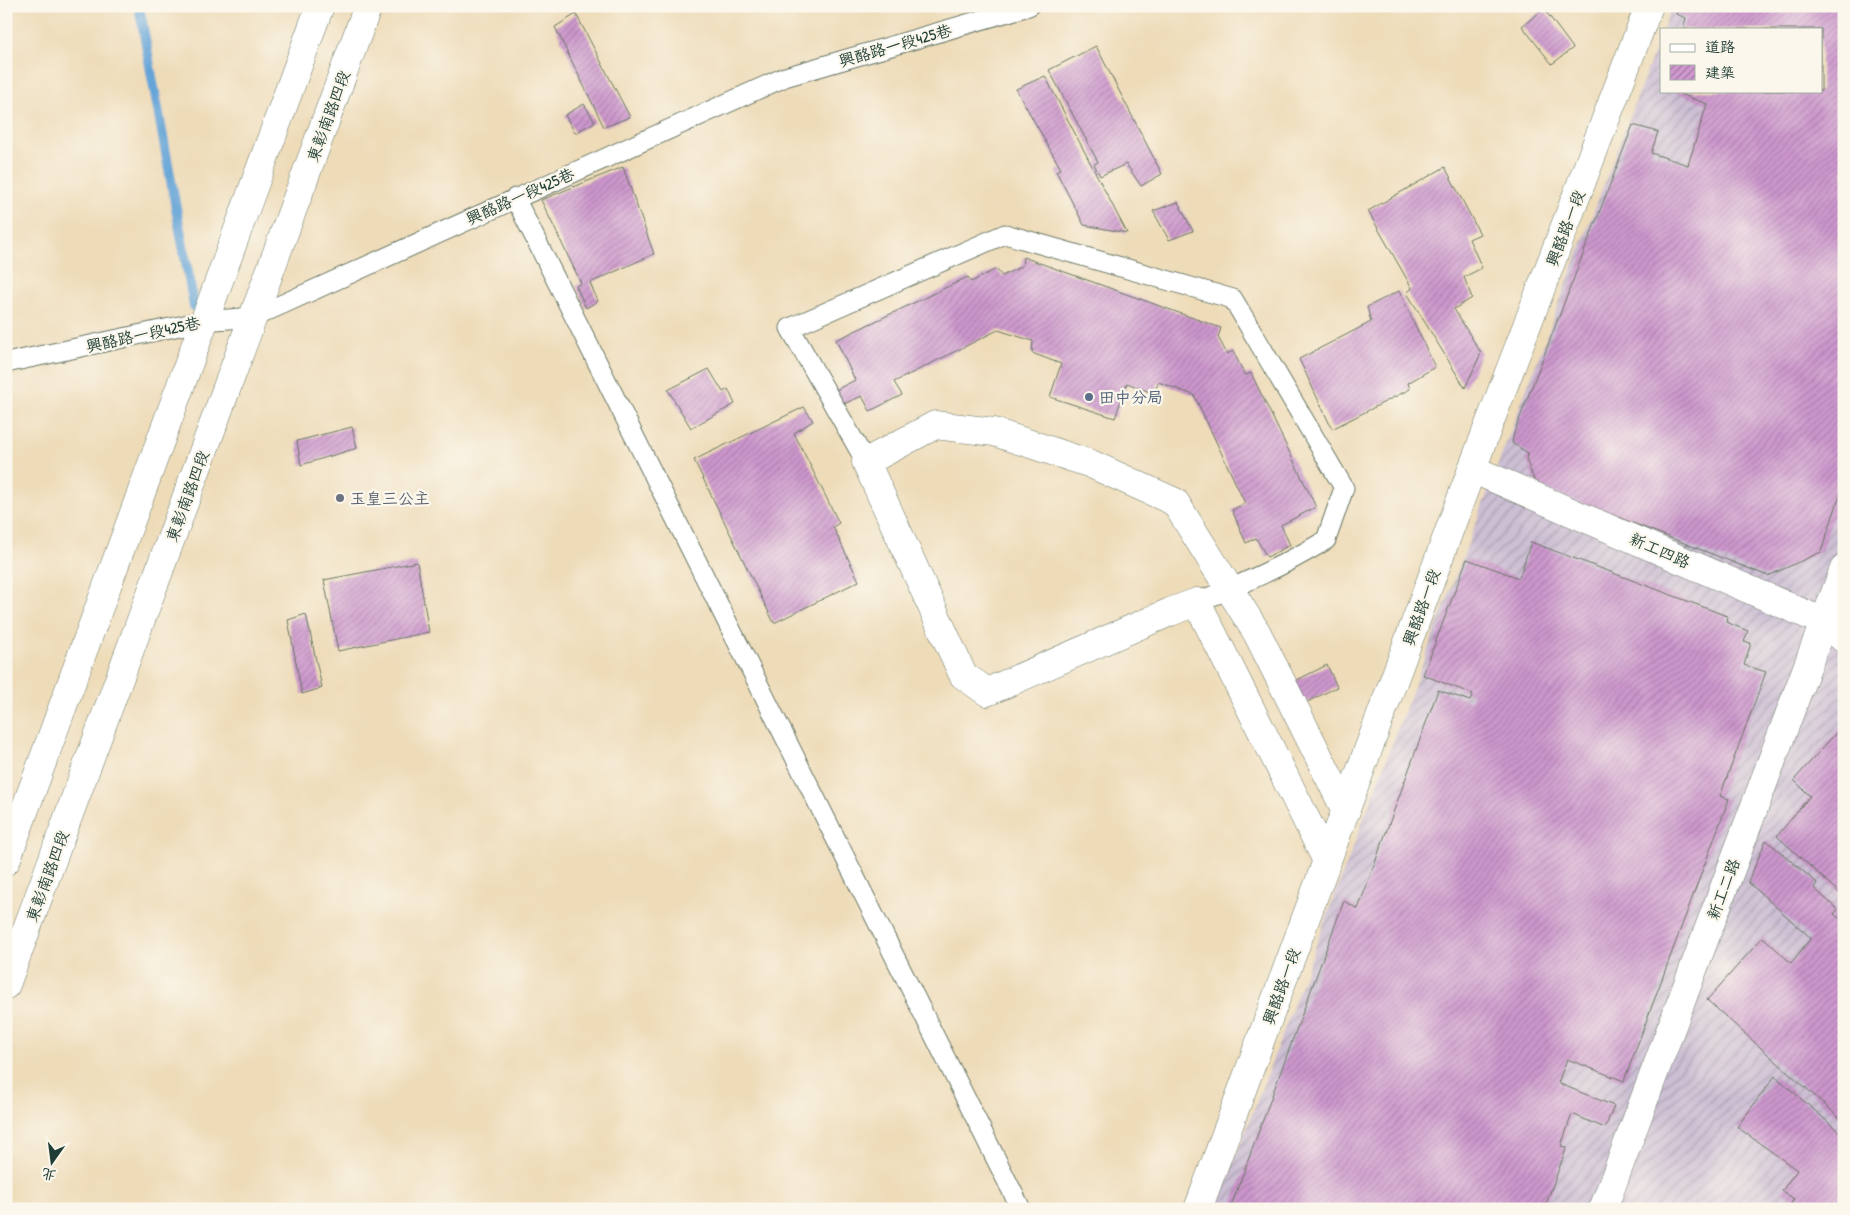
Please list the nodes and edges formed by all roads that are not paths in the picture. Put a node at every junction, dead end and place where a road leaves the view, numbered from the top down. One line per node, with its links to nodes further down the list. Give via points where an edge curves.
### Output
1 (320, 6): 7 (street)
2 (368, 6): 6 (street, 東彰南路四段)
3 (1029, 6): 5 (lane, 興酪路一段425巷, via 785,77)
4 (1649, 6): 10 (street, 興酪路一段)
5 (514, 198): 6 (lane, 興酪路一段425巷); 19 (lane)
6 (254, 317): 7 (lane, 興酪路一段425巷); 18 (street, 東彰南路四段)
7 (203, 322): 8 (lane, 興酪路一段425巷); 16 (street)
8 (6, 363)
9 (866, 462): 12 (street, via 935,425 994,432 1090,464 1175,502); 12 (lane, via 790,328 1005,234 1233,299 1344,488 1326,540); 13 (street, via 963,675 987,692)
10 (1472, 468): 14 (street, 新工四路); 15 (street, 興酪路一段)
11 (1844, 569): 14 (street, 新工二路)
12 (1229, 590): 13 (lane); 15 (street, via 1257,634)
13 (1197, 602): 17 (street)
14 (1834, 630): 21 (street, 新工二路)
15 (1346, 811): 17 (street, 興酪路一段)
16 (6, 861)
17 (1327, 861): 20 (street, 興酪路一段)
18 (6, 985)
19 (1021, 1209)
20 (1198, 1209)
21 (1603, 1209)

